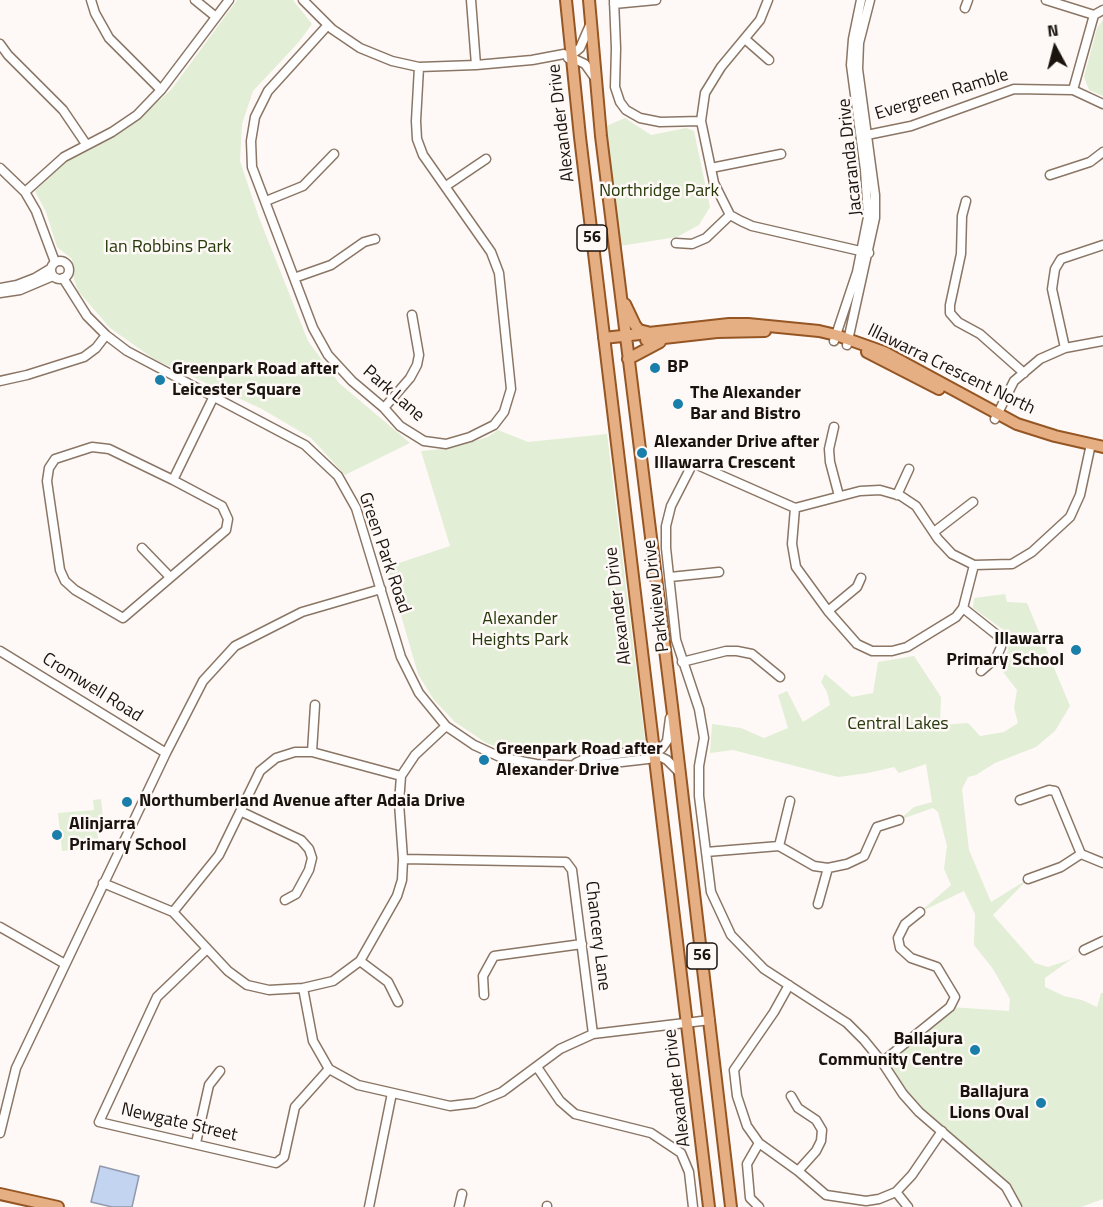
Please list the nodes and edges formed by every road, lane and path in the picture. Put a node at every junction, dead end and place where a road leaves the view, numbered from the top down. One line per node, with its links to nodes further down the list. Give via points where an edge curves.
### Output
1 (91, 0): 26 (street, via 109,38)
2 (195, 0): 16 (street)
3 (229, 0): 16 (street)
4 (303, 0): 18 (street)
5 (471, 0): 23 (street)
6 (566, 0): 21 (main road, Alexander Drive / 56)
7 (589, 0): 17 (main road, Alexander Drive / 56)
8 (656, 0): 13 (street)
9 (768, 0): 19 (street, via 760,20)
10 (861, 0): 30 (street, Jacaranda Drive, via 851,65)
11 (870, 0): 30 (street, Jacaranda Drive, via 859,43)
12 (1046, 0): 15 (street)
13 (614, 2): 29 (street, via 615,87 620,102 640,118 660,122)
14 (1103, 10): 15 (street)
15 (1094, 15): 27 (street)
16 (216, 17): 26 (street)
17 (590, 24): 21 (street, via 584,42); 25 (main road, Alexander Drive / 56)
18 (327, 26): 24 (street, via 360,48); 41 (street, Park Lane, via 268,91 255,117 252,167)
19 (745, 39): 22 (street); 29 (street, via 705,93)
20 (0, 44): 31 (street, via 63,110)
21 (570, 57): 23 (street, via 564,54); 25 (street, via 585,64); 60 (main road, Alexander Drive / 56)
22 (769, 60)
23 (476, 65): 24 (street)
24 (419, 67): 39 (street, Park Lane, via 417,139 423,155)
25 (595, 79): 52 (main road, Alexander Drive / 56)
26 (161, 90): 31 (street, via 137,115)
27 (1073, 90): 28 (street, Evergreen Ramble); 30 (street, Evergreen Ramble, via 1014,89 911,126)
28 (1103, 104)
29 (702, 121): 37 (street)
30 (863, 136): 47 (street, Jacaranda Drive, via 875,195 875,218)
31 (86, 144): 40 (street, via 64,157)
32 (1103, 152): 38 (street, via 1089,162)
33 (334, 154): 41 (street, via 303,186)
34 (781, 154): 37 (street)
35 (486, 159): 39 (street)
36 (0, 168): 40 (street)
37 (711, 168): 43 (street)
38 (1050, 175)
39 (446, 186): 68 (street, Park Lane, via 491,252 499,273 509,400 494,425 446,444 424,441 400,426)
40 (25, 192): 48 (street, via 36,212)
41 (266, 201): 50 (street, Park Lane)
42 (966, 201): 65 (street, via 950,312)
43 (730, 214): 45 (street, via 706,238 692,244); 47 (street, via 752,226)
44 (375, 239): 50 (street, via 364,242 331,265)
45 (676, 243)
46 (1103, 245): 63 (street, via 1061,259 1055,269 1052,289)
47 (866, 252): 58 (street, Jacaranda Drive); 62 (street, Jacaranda Drive)
48 (53, 269): 49 (street, via 57,278); 49 (street, Green Park Road, via 64,262 67,274); 51 (street); 53 (street, via 20,290)
49 (63, 278): 56 (street, Green Park Road, via 87,316)
50 (294, 278): 68 (street, Park Lane, via 328,355)
51 (0, 288)
52 (620, 292): 55 (main road, via 635,326); 59 (main road, Alexander Drive / 56)
53 (0, 293)
54 (412, 315): 68 (street, via 417,365)
55 (651, 332): 58 (main road, Illawarra Crescent North, via 748,324 806,328); 59 (main road, Illawarra Crescent North)
56 (106, 334): 66 (street, via 84,357); 67 (street, Green Park Road, via 127,351)
57 (673, 338): 58 (main road, Illawarra Crescent North, via 770,331); 59 (main road, Illawarra Crescent North); 64 (main road)
58 (835, 338): 62 (main road, Illawarra Crescent North)
59 (626, 339): 60 (main road, Illawarra Crescent North); 64 (main road, Alexander Drive / 56)
60 (605, 341): 99 (main road, Alexander Drive / 56)
61 (1103, 341): 63 (street)
62 (848, 342): 69 (main road, Illawarra Crescent North, via 884,352)
63 (1065, 348): 65 (street, via 1040,359)
64 (628, 358): 95 (main road, Alexander Drive / 56)
65 (1024, 373): 69 (street, via 1014,381)
66 (0, 381)
67 (214, 396): 75 (street); 87 (street, Green Park Road, via 305,445 338,476 356,508)
68 (384, 408)
69 (996, 417): 71 (main road, Illawarra Crescent North)
70 (834, 427): 77 (street, via 829,449)
71 (1091, 447): 72 (main road, Illawarra Crescent North); 73 (main road, Illawarra Crescent North); 82 (street, via 1080,495 1070,517 1032,552 1012,564)
72 (1103, 447)
73 (1103, 453)
74 (909, 470): 76 (street)
75 (173, 480): 84 (street, via 222,506 228,519 226,530); 84 (street, via 109,449 92,447 55,459 47,481 60,570 75,590 123,618)
76 (897, 495): 77 (street, via 860,490); 80 (street, via 916,507)
77 (839, 496): 79 (street)
78 (973, 502): 80 (street)
79 (795, 508): 85 (street, Parkview Drive, via 693,463 671,506 666,526); 89 (street, via 795,567)
80 (934, 532): 82 (street, via 952,554)
81 (142, 548): 84 (street)
82 (974, 565): 88 (street)
83 (719, 572): 85 (street)
84 (170, 577)
85 (669, 578): 91 (street, Parkview Drive)
86 (861, 578): 89 (street, via 857,588)
87 (381, 589): 96 (street, Green Park Road, via 401,657 418,693); 98 (street, via 302,612 235,646 203,681)
88 (963, 608): 89 (street, via 956,617 907,647 888,651 872,651 857,644); 92 (street, via 1000,641 996,658)
89 (828, 611)
90 (0, 651): 98 (street, Cromwell Road)
91 (682, 662): 93 (street, via 737,651 752,654); 107 (street, Parkview Drive, via 699,709 704,738 699,796)
92 (981, 671)
93 (780, 677)
94 (315, 705): 97 (street)
95 (672, 705): 99 (street, via 667,741); 100 (main road, Alexander Drive / 56)
96 (446, 726): 99 (street, Green Park Road, via 500,757 536,764 586,766 648,759); 101 (street, via 415,755)
97 (312, 752): 101 (street); 104 (street, via 276,758 260,771)
98 (166, 753): 113 (street)
99 (653, 754): 100 (street); 130 (main road, Alexander Drive / 56)
100 (680, 772): 129 (main road, Alexander Drive / 56)
101 (401, 776): 109 (street)
102 (1020, 800): 108 (street, via 1055,791)
103 (790, 801): 106 (street)
104 (242, 812): 114 (street, via 301,840 309,849 309,870 296,894); 116 (street, via 219,855)
105 (898, 820): 111 (street, via 877,827 864,856)
106 (779, 846): 107 (street); 111 (street, via 814,866)
107 (706, 852): 125 (street, Parkview Drive, via 711,892 731,935 764,969)
108 (1081, 854): 110 (street); 112 (street, via 1061,867)
109 (403, 859): 120 (street, Chancery Lane, via 566,862 572,870); 123 (street, via 397,896)
110 (1103, 863)
111 (828, 868): 115 (street)
112 (1028, 879)
113 (103, 883): 116 (street); 124 (street)
114 (285, 900)
115 (818, 904)
116 (173, 912): 121 (street)
117 (920, 912): 132 (street, via 905,924 898,938 900,948 911,958 937,967 955,997 950,1007)
118 (0, 927): 124 (street)
119 (1103, 941): 122 (street)
120 (582, 944): 127 (street, via 494,956 483,976); 131 (street, Chancery Lane)
121 (207, 949): 126 (street, via 246,985 269,990); 140 (street, Newgate Street, via 157,997 99,1122)
122 (1084, 950)
123 (360, 960): 126 (street, via 333,981); 128 (street, via 388,982)
124 (65, 964): 139 (street, via 16,1068)
125 (789, 985): 132 (street, Parkview Drive, via 847,1023); 141 (street, via 734,1070 747,1126)
126 (303, 988): 134 (street, via 312,1041)
127 (484, 995)
128 (398, 1002)
129 (710, 1020): 130 (street); 151 (main road, Alexander Drive / 56)
130 (687, 1023): 131 (street); 150 (main road, Alexander Drive / 56)
131 (593, 1034): 133 (street, via 560,1049)
132 (882, 1062): 138 (street, Parkview Drive, via 903,1094)
133 (537, 1067): 136 (street, via 502,1092 476,1103 450,1106); 149 (street, via 575,1114 651,1133 681,1153 689,1172)
134 (329, 1069): 136 (street, via 358,1085); 140 (street, Newgate Street, via 295,1107 284,1157 276,1163)
135 (219, 1071): 140 (street, via 209,1085)
136 (392, 1093): 147 (street)
137 (791, 1096): 142 (street, via 822,1130 816,1151)
138 (942, 1131): 143 (street); 154 (street, Parkview Drive, via 1006,1187)
139 (0, 1133)
140 (196, 1143)
141 (759, 1143): 142 (street); 152 (street, via 747,1164 750,1198)
142 (798, 1171): 143 (street, via 826,1195 866,1201)
143 (896, 1192): 153 (street)
144 (0, 1194): 146 (main road)
145 (462, 1194): 148 (street)
146 (58, 1207)
147 (369, 1207)
148 (459, 1207)
149 (693, 1207)
150 (709, 1207)
151 (731, 1207)
152 (759, 1207)
153 (908, 1207)
154 (1017, 1207)

